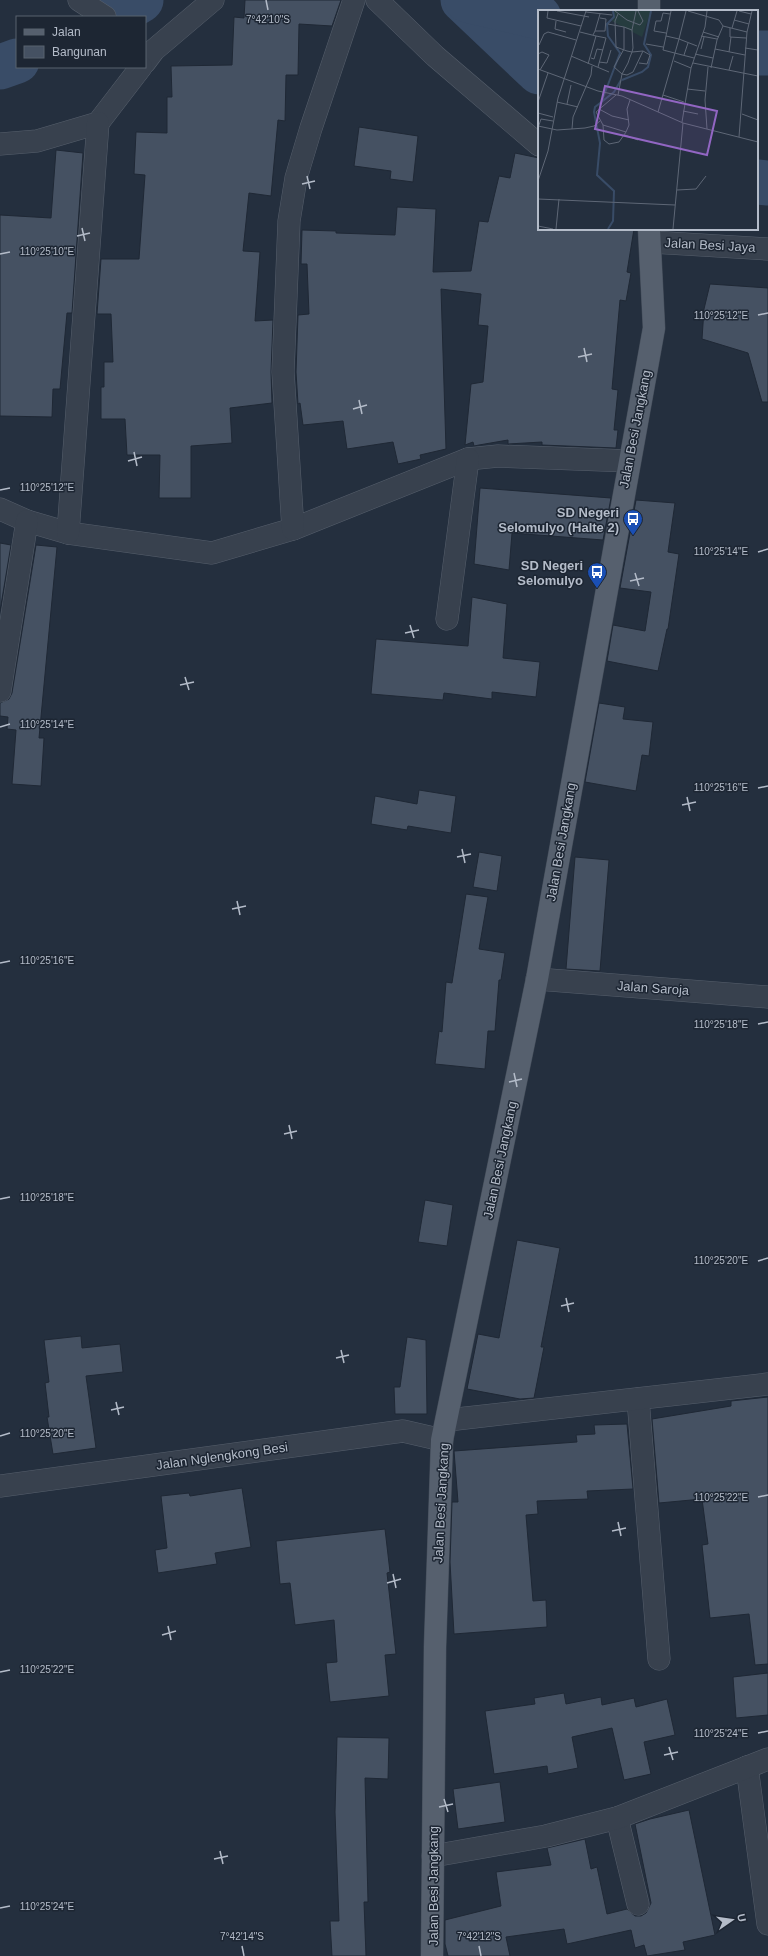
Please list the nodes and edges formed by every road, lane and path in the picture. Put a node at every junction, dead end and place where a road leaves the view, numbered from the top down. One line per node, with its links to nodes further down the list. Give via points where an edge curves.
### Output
1 (213, 0): 4 (street)
2 (354, 0): 15 (street, via 296,178 289,221 283,372)
3 (377, 0): 8 (street, via 435,56)
4 (146, 56)
5 (137, 68): 6 (street)
6 (98, 123): 7 (street, via 37,141); 16 (street)
7 (0, 144)
8 (538, 144)
9 (650, 236): 10 (street, Jalan Besi Jaya); 12 (main road, Jalan Besi Jangkang, via 654,328)
10 (768, 249)
11 (468, 459): 12 (street, via 498,456); 15 (street); 17 (street)
12 (628, 461): 19 (main road, Jalan Besi Jangkang)
13 (0, 509): 14 (street)
14 (27, 521): 16 (street); 18 (street)
15 (293, 529): 16 (street, via 212,553)
16 (68, 533)
17 (447, 619)
18 (0, 691)
19 (537, 979): 20 (street, Jalan Saroja); 23 (main road, Jalan Besi Jangkang)
20 (768, 997)
21 (768, 1384): 22 (street, Jalan Nglengkong Besi)
22 (638, 1399): 23 (street, Jalan Nglengkong Besi); 25 (street)
23 (445, 1430): 24 (street, Jalan Nglengkong Besi, via 403,1431); 29 (main road, Jalan Besi Jangkang, via 435,1647)
24 (0, 1486)
25 (659, 1659)
26 (768, 1759): 27 (street)
27 (747, 1767): 28 (street); 31 (street)
28 (618, 1818): 29 (street, via 546,1836); 30 (street)
29 (433, 1856): 32 (main road, Jalan Besi Jangkang)
30 (638, 1904)
31 (768, 1924)
32 (432, 1956)

